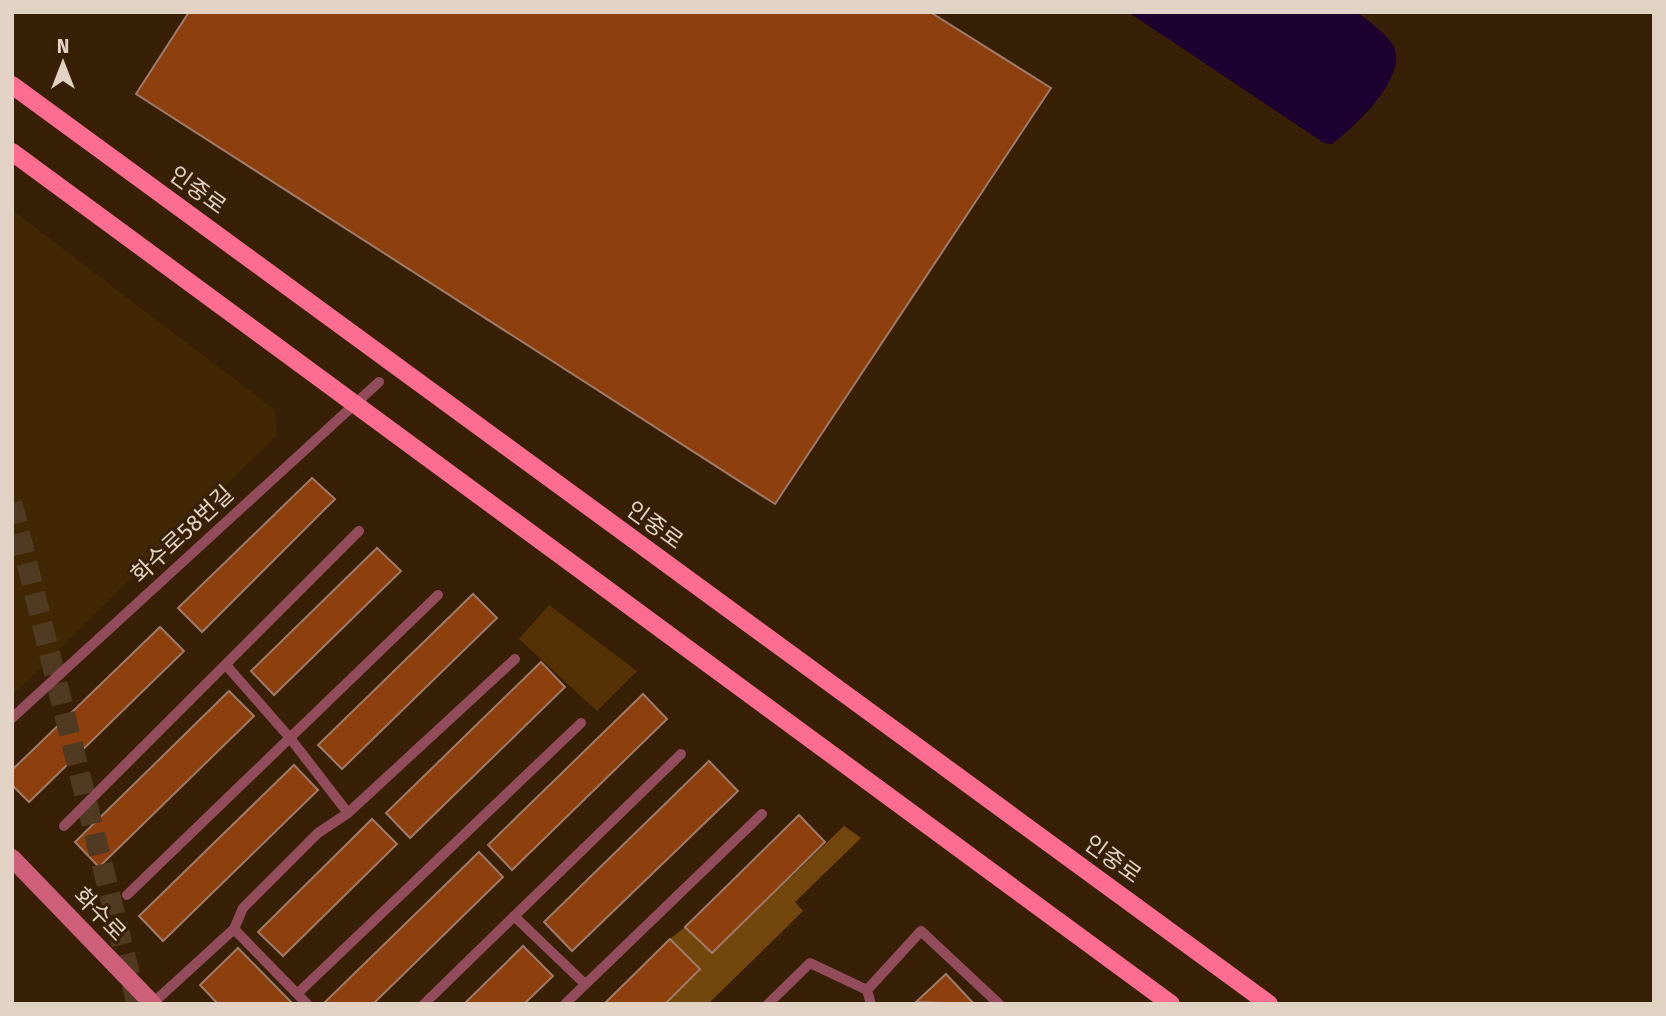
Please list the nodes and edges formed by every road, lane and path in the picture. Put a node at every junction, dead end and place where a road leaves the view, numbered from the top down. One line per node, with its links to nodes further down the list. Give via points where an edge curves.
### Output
1 (12, 85): 31 (main road, 인중로)
2 (12, 152): 4 (main road)
3 (379, 382): 4 (lane, 화수로58번길)
4 (355, 404): 9 (lane, 화수로58번길); 30 (main road)
5 (359, 531): 8 (lane)
6 (438, 595): 11 (lane)
7 (515, 659): 13 (lane)
8 (226, 665): 11 (lane); 15 (lane)
9 (12, 718)
10 (581, 723): 22 (lane)
11 (290, 738): 13 (lane); 17 (lane)
12 (681, 754): 18 (lane)
13 (348, 813): 19 (lane, via 318,833 243,908)
14 (762, 814): 20 (lane)
15 (64, 827)
16 (12, 858): 23 (street, 화수로)
17 (127, 895)
18 (514, 916): 20 (lane); 25 (lane)
19 (234, 929): 22 (lane); 23 (lane)
20 (585, 984): 26 (lane)
21 (867, 990): 27 (lane, via 810,963); 28 (lane); 29 (lane, via 921,931)
22 (297, 993): 24 (lane)
23 (153, 1004)
24 (307, 1004)
25 (424, 1004)
26 (565, 1004)
27 (768, 1004)
28 (872, 1004)
29 (999, 1004)
30 (1171, 1004)
31 (1269, 1004)

